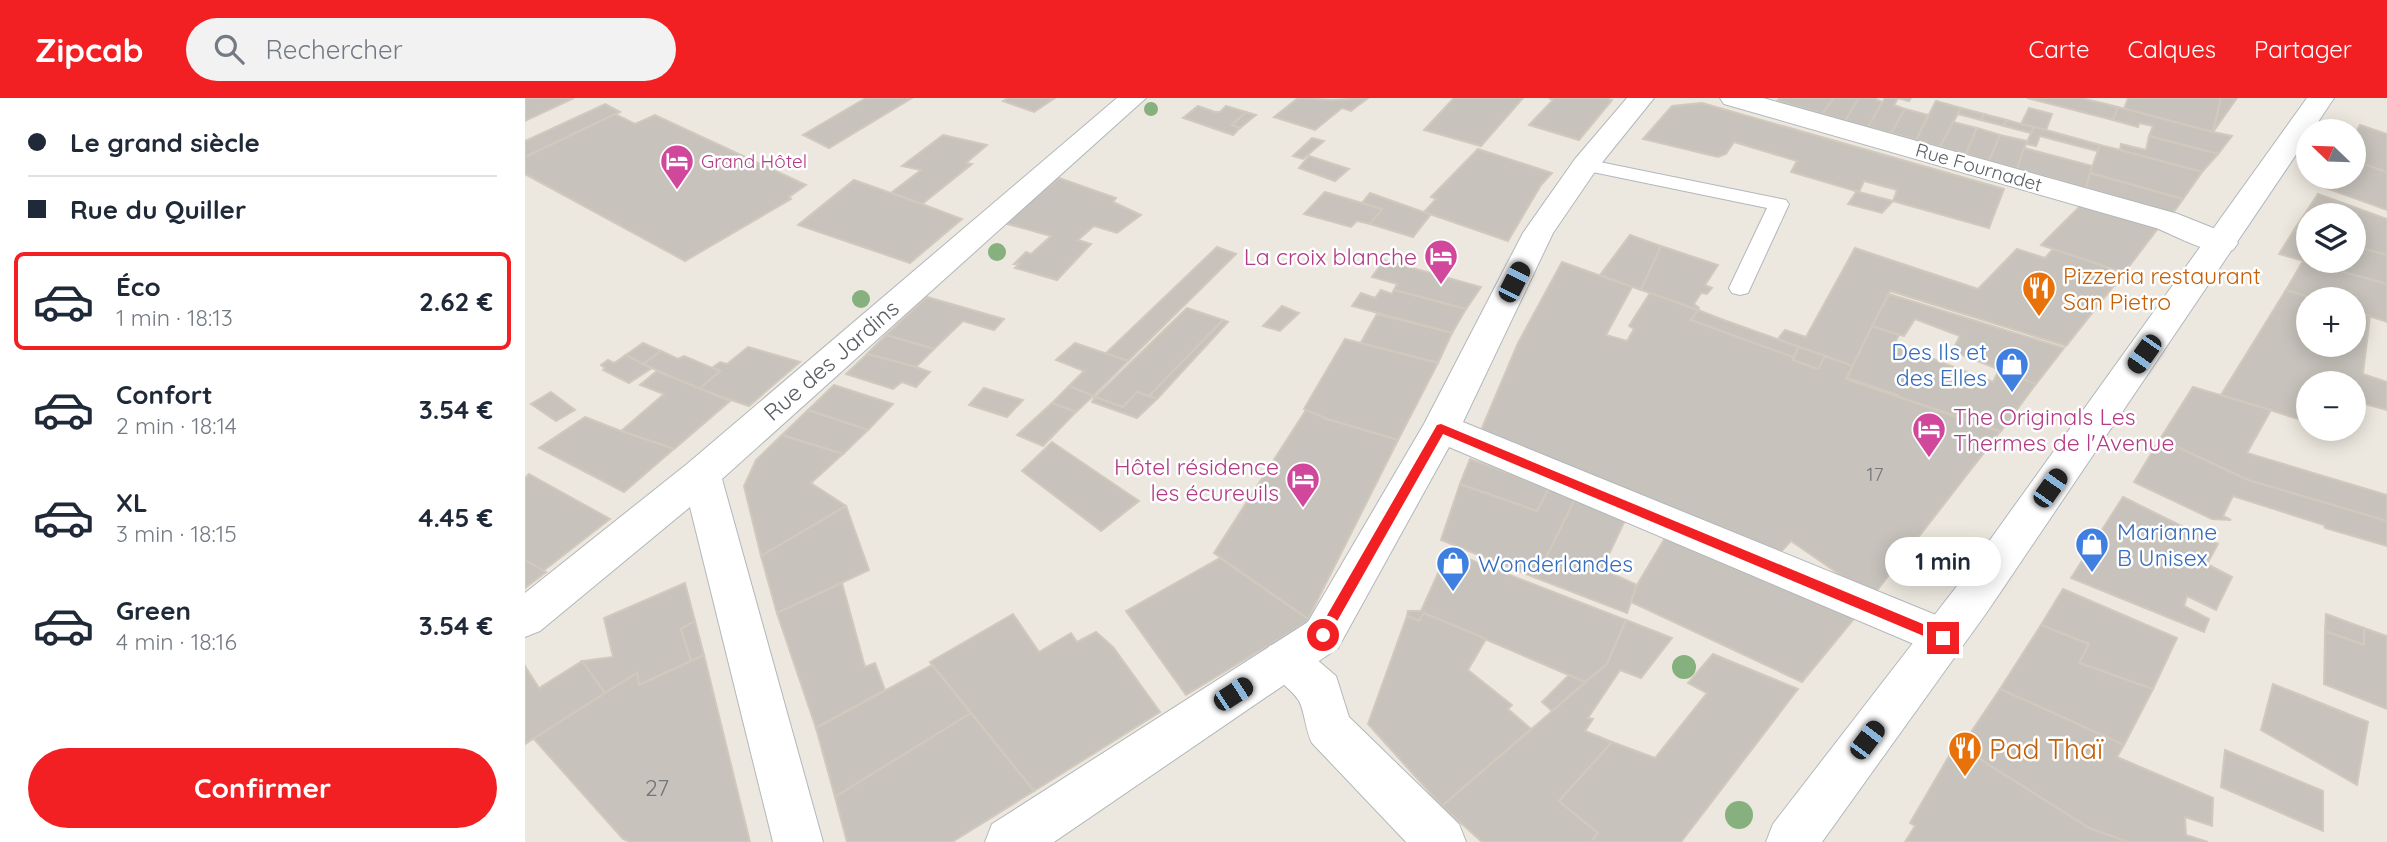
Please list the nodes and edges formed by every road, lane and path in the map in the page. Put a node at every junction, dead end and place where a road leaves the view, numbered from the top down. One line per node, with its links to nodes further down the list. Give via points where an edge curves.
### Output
1 (1133, 98): 9 (street, Rue des Jardins)
2 (1641, 98): 5 (street)
3 (1733, 98): 6 (street, Rue Fournadet, via 2167,221)
4 (2321, 98): 6 (street)
5 (1585, 165): 7 (lane, via 1779,205); 8 (street, via 1538,233)
6 (2222, 243): 11 (street)
7 (1740, 288)
8 (1441, 428): 11 (street); 12 (street, via 1323,635)
9 (701, 475): 10 (street, Rue des Jardins); 13 (street)
10 (525, 618)
11 (1943, 638): 16 (street)
12 (1285, 660): 14 (street); 15 (street, via 1320,691 1328,728)
13 (798, 842)
14 (1010, 842)
15 (1441, 842)
16 (1791, 842)

